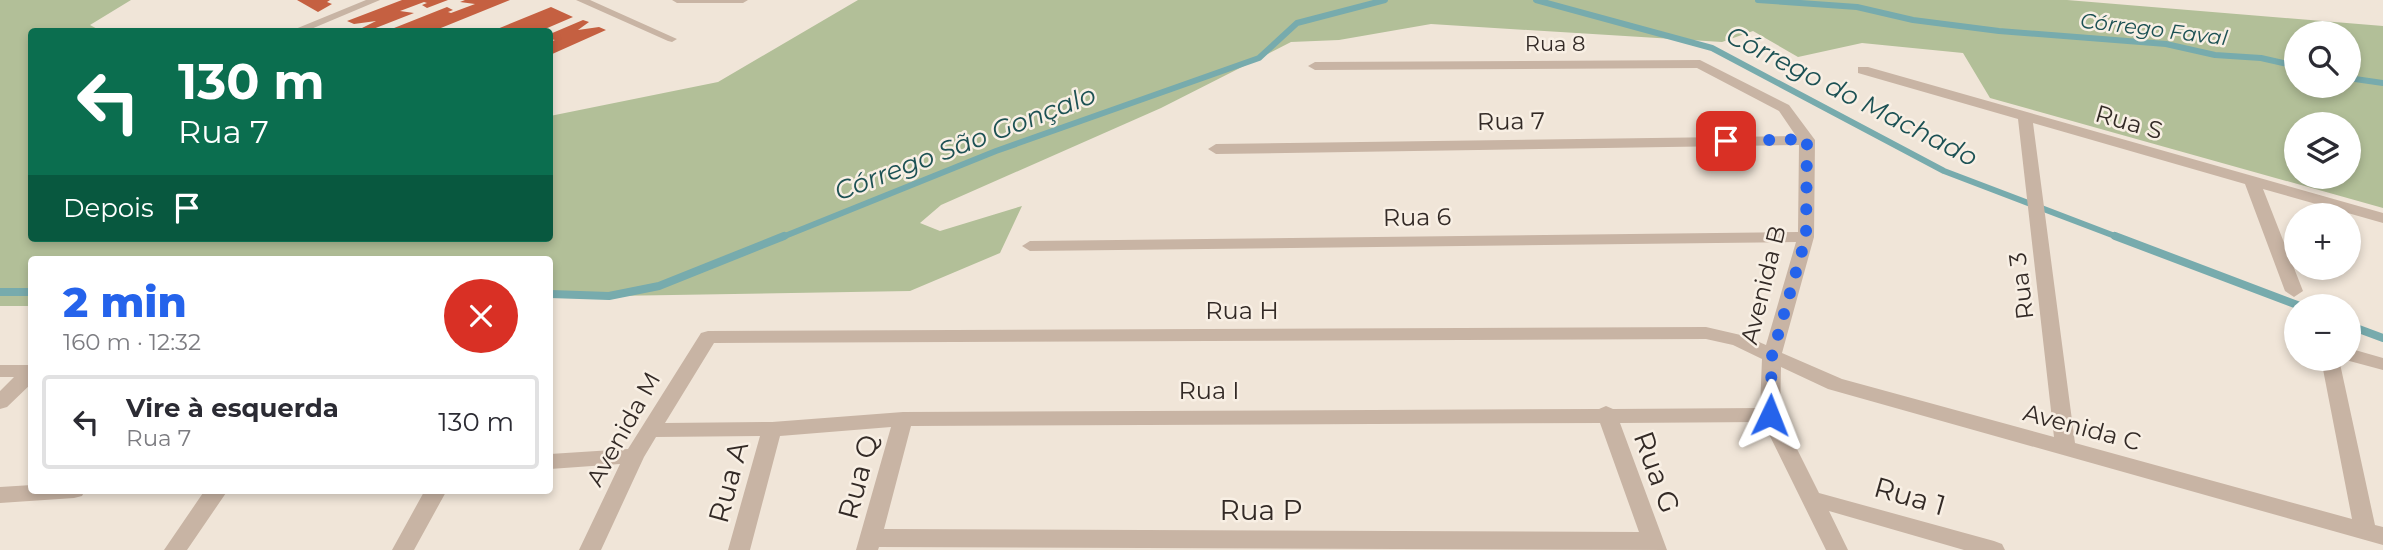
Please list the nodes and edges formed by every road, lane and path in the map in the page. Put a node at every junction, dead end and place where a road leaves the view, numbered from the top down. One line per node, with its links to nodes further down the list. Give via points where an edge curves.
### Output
1 (375, 0): 5 (lane)
2 (582, 0): 6 (lane)
3 (677, 0): 4 (lane)
4 (743, 0)
5 (303, 28)
6 (672, 39)
7 (1315, 66): 10 (street, Rua 8, via 1700,64 1784,108)
8 (1863, 70): 9 (street, Rua S)
9 (2025, 116): 12 (street, Rua S); 31 (street, Rua 3)
10 (1807, 139): 11 (street, Rua 7); 14 (street, Avenida B)
11 (1216, 149)
12 (2252, 180): 13 (street, Rua S); 16 (street)
13 (2383, 218)
14 (1806, 237): 15 (street, Rua 6); 18 (street, Avenida B)
15 (1030, 246)
16 (2294, 291)
17 (708, 337): 18 (street, Rua H, via 1706,333 1738,340); 30 (street, Avenida M)
18 (1772, 356): 27 (street, Avenida B); 31 (street, Avenida C, via 1835,384)
19 (2361, 358): 20 (street)
20 (2383, 364)
21 (0, 371): 22 (street)
22 (28, 371)
23 (2333, 371): 39 (street)
24 (28, 375): 25 (street)
25 (0, 402)
26 (1606, 413): 27 (street, Rua I); 28 (street, Rua I); 41 (street, Rua G)
27 (1770, 415): 38 (street, Avenida B)
28 (903, 419): 29 (street, Rua I); 40 (street, Rua Q)
29 (772, 429): 30 (street, Rua I); 45 (street, Rua A)
30 (648, 430): 32 (street, Avenida M)
31 (2066, 450): 39 (street, Avenida C)
32 (634, 456): 33 (street); 44 (street, Avenida M)
33 (553, 461)
34 (28, 493): 37 (street)
35 (214, 494): 42 (street)
36 (434, 494): 43 (street)
37 (0, 495)
38 (1810, 498): 46 (street, Avenida B); 47 (street, Rua 1)
39 (2374, 533)
40 (869, 544): 41 (street, Rua P)
41 (1654, 545)
42 (175, 550)
43 (403, 550)
44 (590, 550)
45 (739, 550)
46 (1837, 550)
47 (1994, 550)

